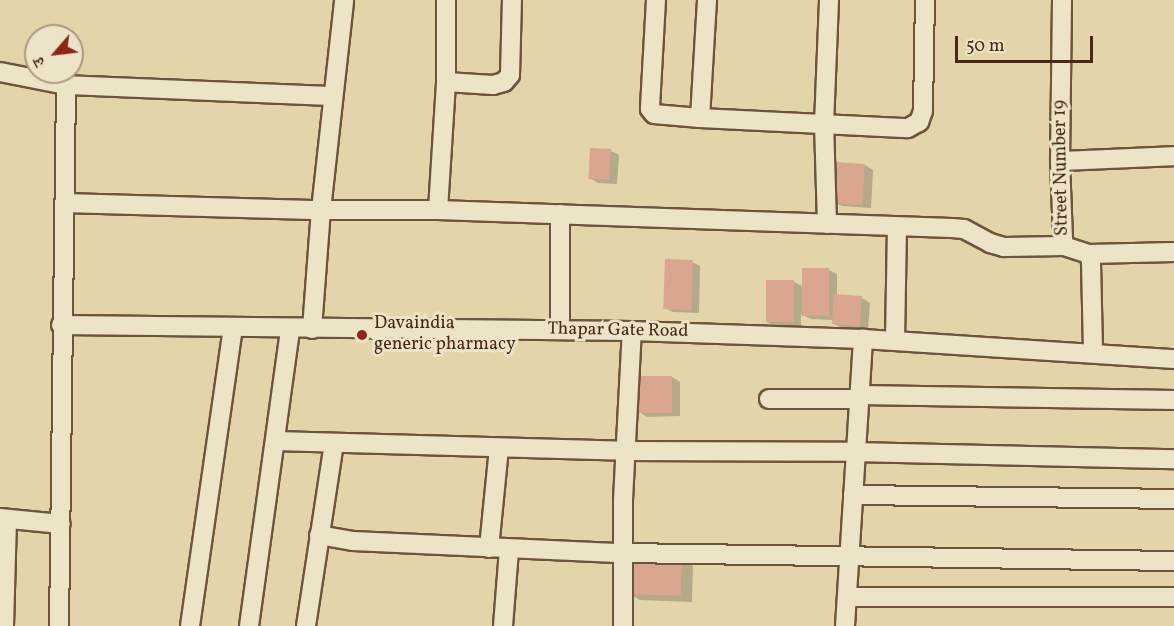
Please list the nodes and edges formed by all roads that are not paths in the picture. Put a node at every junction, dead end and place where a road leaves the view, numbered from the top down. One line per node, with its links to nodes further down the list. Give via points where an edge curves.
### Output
1 (344, 0): 12 (street)
2 (446, 0): 10 (street)
3 (512, 0): 10 (street, via 510,75 493,85)
4 (656, 0): 13 (street, via 650,109 654,114)
5 (706, 0): 13 (street)
6 (829, 0): 14 (street)
7 (925, 0): 14 (street, via 923,111 919,122 908,128)
8 (1062, 0): 16 (street, Street Number 19)
9 (0, 72): 11 (street)
10 (446, 82): 19 (street)
11 (66, 85): 12 (street); 17 (street)
12 (333, 96): 18 (street)
13 (700, 118): 14 (street)
14 (824, 124): 21 (street)
15 (1174, 156): 16 (street)
16 (1060, 161): 23 (street, Street Number 19)
17 (64, 203): 18 (street); 26 (street)
18 (321, 210): 19 (street); 29 (street)
19 (438, 210): 20 (street)
20 (560, 214): 21 (street); 30 (street)
21 (827, 224): 22 (street)
22 (897, 228): 23 (street, via 964,229 1004,247); 33 (street)
23 (1064, 246): 25 (street, Street Number 19)
24 (1174, 252): 25 (street)
25 (1089, 254): 34 (street, Street Number 19)
26 (61, 325): 27 (street, Thapar Gate Road); 48 (street)
27 (233, 328): 28 (street, Thapar Gate Road); 59 (street)
28 (290, 329): 29 (street, Thapar Gate Road); 39 (street)
29 (312, 329): 30 (street, Thapar Gate Road)
30 (560, 330): 31 (street, Thapar Gate Road)
31 (632, 331): 32 (street, Thapar Gate Road); 42 (street)
32 (862, 339): 33 (street, Thapar Gate Road); 36 (street)
33 (895, 341): 34 (street, Thapar Gate Road)
34 (1093, 353): 35 (street, Thapar Gate Road)
35 (1174, 359)
36 (859, 397): 37 (street); 38 (street); 43 (street)
37 (770, 399)
38 (1174, 400)
39 (275, 441): 40 (street); 60 (street)
40 (333, 443): 41 (street); 49 (street)
41 (499, 448): 42 (street); 50 (street)
42 (624, 451): 43 (street); 52 (street)
43 (854, 452): 44 (street); 45 (street)
44 (1174, 459)
45 (853, 495): 46 (street); 53 (street)
46 (1174, 499)
47 (3, 519): 48 (street); 57 (street)
48 (61, 524): 58 (street)
49 (319, 535): 50 (street, via 353,541); 61 (street)
50 (489, 548): 51 (street)
51 (509, 549): 52 (street); 62 (street)
52 (622, 553): 53 (street); 63 (street)
53 (851, 555): 54 (street); 55 (street)
54 (1174, 561)
55 (847, 597): 56 (street); 64 (street)
56 (1174, 597)
57 (4, 626)
58 (59, 626)
59 (190, 626)
60 (249, 626)
61 (306, 626)
62 (503, 626)
63 (623, 626)
64 (845, 626)

